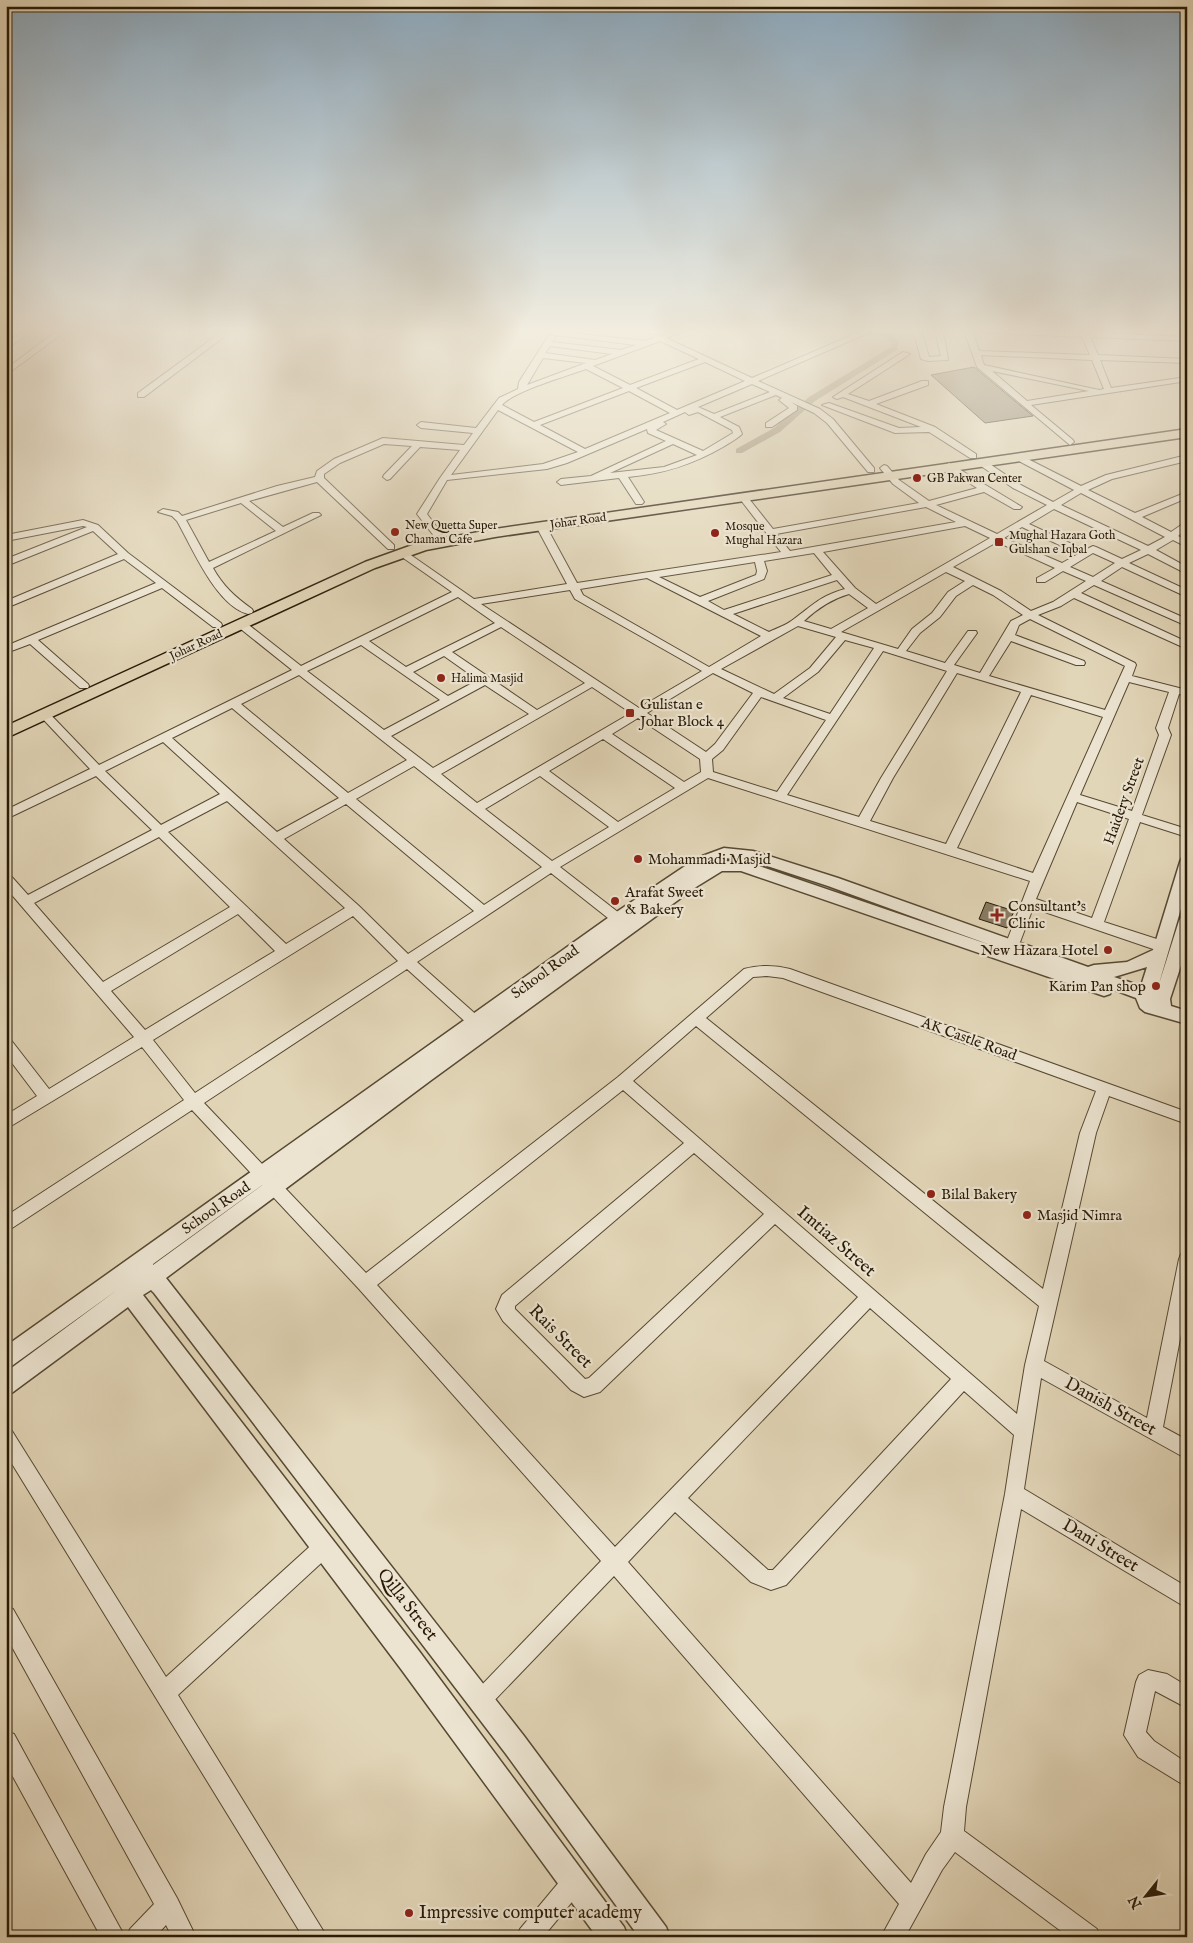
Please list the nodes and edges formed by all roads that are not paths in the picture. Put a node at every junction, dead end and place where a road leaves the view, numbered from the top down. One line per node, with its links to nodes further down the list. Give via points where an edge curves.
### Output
1 (486, 421): 17 (street)
2 (525, 421): 13 (street)
3 (544, 421): 13 (street)
4 (659, 421): 23 (street)
5 (671, 421): 19 (street, via 650,430)
6 (720, 421): 24 (street, via 736,429 738,434)
7 (775, 421): 14 (street)
8 (828, 421): 29 (street)
9 (869, 421): 16 (street, via 898,431)
10 (914, 421): 16 (street)
11 (1046, 421): 20 (street)
12 (421, 425): 17 (street)
13 (533, 425): 23 (street)
14 (769, 425)
15 (1187, 425): 20 (main road, Johar Road)
16 (933, 429): 27 (street)
17 (477, 432): 22 (street)
18 (1187, 433): 25 (main road, Johar Road)
19 (672, 441): 24 (street); 33 (street)
20 (1070, 442): 27 (main road, Johar Road)
21 (419, 443): 22 (street); 31 (street); 34 (street, via 383,441 337,461 320,473)
22 (464, 448): 32 (street)
23 (585, 452): 32 (street, via 544,467)
24 (702, 454): 30 (street, via 676,467)
25 (1018, 456): 27 (main road, Johar Road); 37 (street)
26 (1187, 458): 37 (street, via 1116,475)
27 (977, 459): 28 (main road, Johar Road); 29 (main road, Johar Road); 43 (street, via 1002,480)
28 (949, 466): 29 (main road, Johar Road); 36 (street)
29 (882, 471): 39 (main road, Johar Road); 41 (main road, Johar Road); 42 (street)
30 (623, 476): 33 (street); 41 (street)
31 (387, 477)
32 (444, 478): 56 (street, via 422,514)
33 (593, 478): 35 (street)
34 (319, 479): 40 (street); 62 (street)
35 (561, 482)
36 (985, 489): 42 (street); 44 (street)
37 (1080, 490): 43 (street); 47 (street)
38 (1187, 495): 47 (street)
39 (743, 497): 52 (main road, Johar Road); 55 (street)
40 (243, 500): 48 (street); 54 (street)
41 (638, 502): 56 (main road, Johar Road)
42 (927, 504): 49 (street); 55 (street)
43 (1054, 505): 50 (street); 61 (street)
44 (1017, 506)
45 (163, 512): 48 (street)
46 (316, 515): 54 (street)
47 (1134, 517): 57 (street)
48 (181, 519): 70 (street)
49 (966, 523): 59 (street); 63 (street)
50 (1022, 524): 59 (street); 65 (street)
51 (1187, 524): 57 (street)
52 (540, 526): 62 (main road, Johar Road); 80 (street)
53 (95, 527): 58 (street, via 83,523); 66 (street); 69 (street)
54 (282, 531): 70 (street)
55 (771, 532): 64 (street)
56 (438, 534): 62 (main road, Johar Road)
57 (1172, 536): 60 (street); 61 (street)
58 (6, 538)
59 (997, 538): 71 (street); 72 (street)
60 (1187, 544)
61 (1149, 549): 68 (street); 73 (street)
62 (396, 550): 82 (street); 89 (main road, Johar Road); 95 (main road, Johar Road)
63 (816, 550): 64 (street); 75 (street)
64 (787, 554): 67 (street)
65 (1086, 554): 68 (street, via 1095,549); 72 (street)
66 (125, 555): 79 (street); 87 (street)
67 (759, 558): 74 (street); 85 (street, via 760,577)
68 (1123, 562): 78 (street); 83 (street)
69 (6, 563)
70 (206, 567): 89 (street, via 229,597)
71 (944, 567): 77 (street); 88 (street)
72 (1063, 567): 76 (street); 78 (street)
73 (1187, 571)
74 (648, 575): 80 (street); 85 (street)
75 (839, 576): 81 (street); 90 (street)
76 (1041, 580)
77 (973, 581): 91 (street); 107 (street, via 952,594)
78 (1095, 581): 84 (street); 94 (street)
79 (162, 584): 96 (street); 101 (street)
80 (572, 586): 86 (street); 111 (street, via 579,597)
81 (851, 590): 88 (street); 92 (street, via 831,596)
82 (458, 593): 86 (street); 102 (street)
83 (1187, 593)
84 (1074, 594): 91 (street); 103 (street)
85 (700, 601): 90 (street)
86 (471, 602): 93 (street)
87 (6, 605)
88 (875, 608): 98 (street)
89 (248, 610): 96 (main road, Johar Road)
90 (724, 613): 99 (street)
91 (1030, 615): 100 (street, via 1015,623); 114 (street, via 1131,665)
92 (797, 622): 98 (street); 99 (street)
93 (502, 623): 106 (street); 116 (street)
94 (1187, 623)
95 (241, 624): 110 (street); 125 (main road, Johar Road)
96 (217, 625): 117 (main road, Johar Road)
97 (972, 632): 109 (street)
98 (837, 635): 104 (street); 121 (street, via 814,670)
99 (769, 636): 111 (street)
100 (1009, 636): 108 (street); 113 (street)
101 (31, 639): 105 (street); 117 (street)
102 (361, 640): 110 (street); 112 (street)
103 (1187, 646)
104 (880, 648): 107 (street); 128 (street)
105 (6, 650)
106 (445, 652): 112 (street); 115 (street)
107 (899, 654): 109 (street)
108 (1080, 663)
109 (950, 669): 113 (street); 148 (street)
110 (298, 670): 123 (street); 132 (street)
111 (711, 670): 119 (street); 124 (street)
112 (406, 671): 122 (street)
113 (982, 678): 120 (street)
114 (1127, 678): 118 (street); 127 (street)
115 (486, 680): 122 (street); 126 (street)
116 (594, 682): 124 (street); 126 (street)
117 (84, 686): 129 (main road, Johar Road)
118 (1181, 691): 147 (street, Haidery Street, via 1162,728 1165,735)
119 (759, 692): 121 (street); 134 (street)
120 (1027, 692): 127 (street); 153 (street)
121 (775, 699): 128 (street)
122 (448, 701): 132 (street)
123 (234, 704): 133 (street); 142 (street)
124 (638, 713): 131 (street); 134 (street)
125 (45, 715): 130 (main road, Johar Road); 136 (street)
126 (537, 715): 138 (street)
127 (1110, 715): 144 (street)
128 (832, 718): 143 (street)
129 (6, 720)
130 (6, 733)
131 (604, 734): 137 (street); 140 (street)
132 (382, 736): 135 (street)
133 (164, 737): 136 (street); 141 (street)
134 (706, 758): 139 (street)
135 (414, 761): 138 (street); 142 (street)
136 (97, 770): 146 (street); 150 (street)
137 (541, 771): 145 (street); 149 (street)
138 (432, 774): 145 (street)
139 (707, 774): 140 (street); 143 (street)
140 (683, 787): 149 (street)
141 (228, 795): 150 (street); 152 (street)
142 (347, 798): 152 (street); 163 (street)
143 (779, 798): 148 (street)
144 (1074, 798): 147 (street); 157 (street)
145 (476, 809): 155 (street)
146 (6, 815)
147 (1136, 817): 151 (street); 166 (street, Haidery Street)
148 (863, 822): 153 (street)
149 (617, 826): 155 (street)
150 (161, 830): 159 (street); 161 (street)
151 (1187, 833)
152 (276, 838): 162 (street)
153 (950, 850): 157 (street)
154 (1187, 862): 168 (street)
155 (550, 867): 163 (street); 164 (street)
156 (6, 878): 159 (street)
157 (1037, 879): 160 (street)
158 (673, 889): 164 (street, School Road); 167 (street, School Road, via 702,862 724,853 752,856); 171 (street, School Road, via 719,866 742,866); 188 (street, School Road, via 424,1076)
159 (26, 902): 173 (street)
160 (1029, 902): 166 (street); 167 (street)
161 (240, 907): 169 (street); 173 (street)
162 (354, 909): 169 (street); 170 (street)
163 (483, 911): 170 (street)
164 (618, 919): 178 (street, School Road)
165 (1187, 921): 174 (street)
166 (1097, 924): 168 (street)
167 (1012, 946): 171 (street, School Road)
168 (1160, 950): 172 (street, via 1144,964 1124,970); 174 (street)
169 (284, 951): 179 (street)
170 (407, 961): 178 (street); 184 (street)
171 (1050, 966): 172 (street, School Road); 174 (street, School Road)
172 (1079, 969): 174 (street, School Road)
173 (102, 990): 179 (street)
174 (1155, 1002): 175 (street, School Road); 176 (street, School Road)
175 (1187, 1010)
176 (1187, 1018)
177 (698, 1019): 181 (street); 182 (street, AK Castle Road, via 749,973 771,970); 196 (street)
178 (475, 1022): 188 (street, School Road)
179 (144, 1039): 183 (street); 184 (street)
180 (6, 1044): 183 (street)
181 (623, 1080): 187 (street, Imtiaz Street); 193 (street)
182 (1104, 1088): 185 (street, AK Castle Road); 196 (street, via 1088,1133)
183 (47, 1098): 186 (street)
184 (194, 1102): 188 (street); 190 (street)
185 (1187, 1118)
186 (6, 1123)
187 (695, 1143): 189 (street, Imtiaz Street); 189 (street, Rais Street, via 508,1301 505,1309 509,1315 577,1384 584,1388 594,1386)
188 (268, 1182): 192 (street, School Road); 193 (street)
189 (774, 1215): 195 (street, Imtiaz Street)
190 (6, 1225)
191 (1187, 1259): 201 (street)
192 (146, 1270): 194 (street, School Road); 213 (street, Qilla Street)
193 (365, 1284): 208 (street)
194 (124, 1286): 197 (street, School Road); 200 (street); 207 (street, Qilla Street)
195 (869, 1297): 199 (street, Imtiaz Street); 206 (street)
196 (1048, 1304): 198 (street)
197 (6, 1358)
198 (1034, 1365): 201 (street, Danish Street); 202 (street)
199 (962, 1380): 202 (street, Imtiaz Street); 206 (street, via 779,1578 766,1580 758,1575)
200 (6, 1385)
201 (1153, 1431): 204 (street, Danish Street)
202 (1024, 1432): 205 (street)
203 (6, 1437): 211 (street)
204 (1187, 1450)
205 (1014, 1494): 209 (street, Dani Street); 216 (street, via 956,1797)
206 (674, 1498): 208 (street)
207 (324, 1547): 211 (street); 217 (street, Qilla Street)
208 (614, 1561): 213 (street); 218 (street)
209 (1187, 1598)
210 (6, 1616): 219 (street)
211 (165, 1692): 223 (street)
212 (1187, 1698): 215 (street, via 1160,1681 1148,1680 1135,1735 1146,1749)
213 (480, 1700): 226 (street, Qilla Street)
214 (6, 1742): 220 (street)
215 (1187, 1776)
216 (952, 1836): 218 (street); 228 (street)
217 (573, 1883): 224 (street); 225 (street, Qilla Street)
218 (913, 1903): 227 (street)
219 (169, 1906): 221 (street); 222 (street)
220 (114, 1937)
221 (138, 1937)
222 (185, 1937)
223 (316, 1937)
224 (528, 1937)
225 (614, 1937)
226 (656, 1937)
227 (892, 1937)
228 (1089, 1937)

